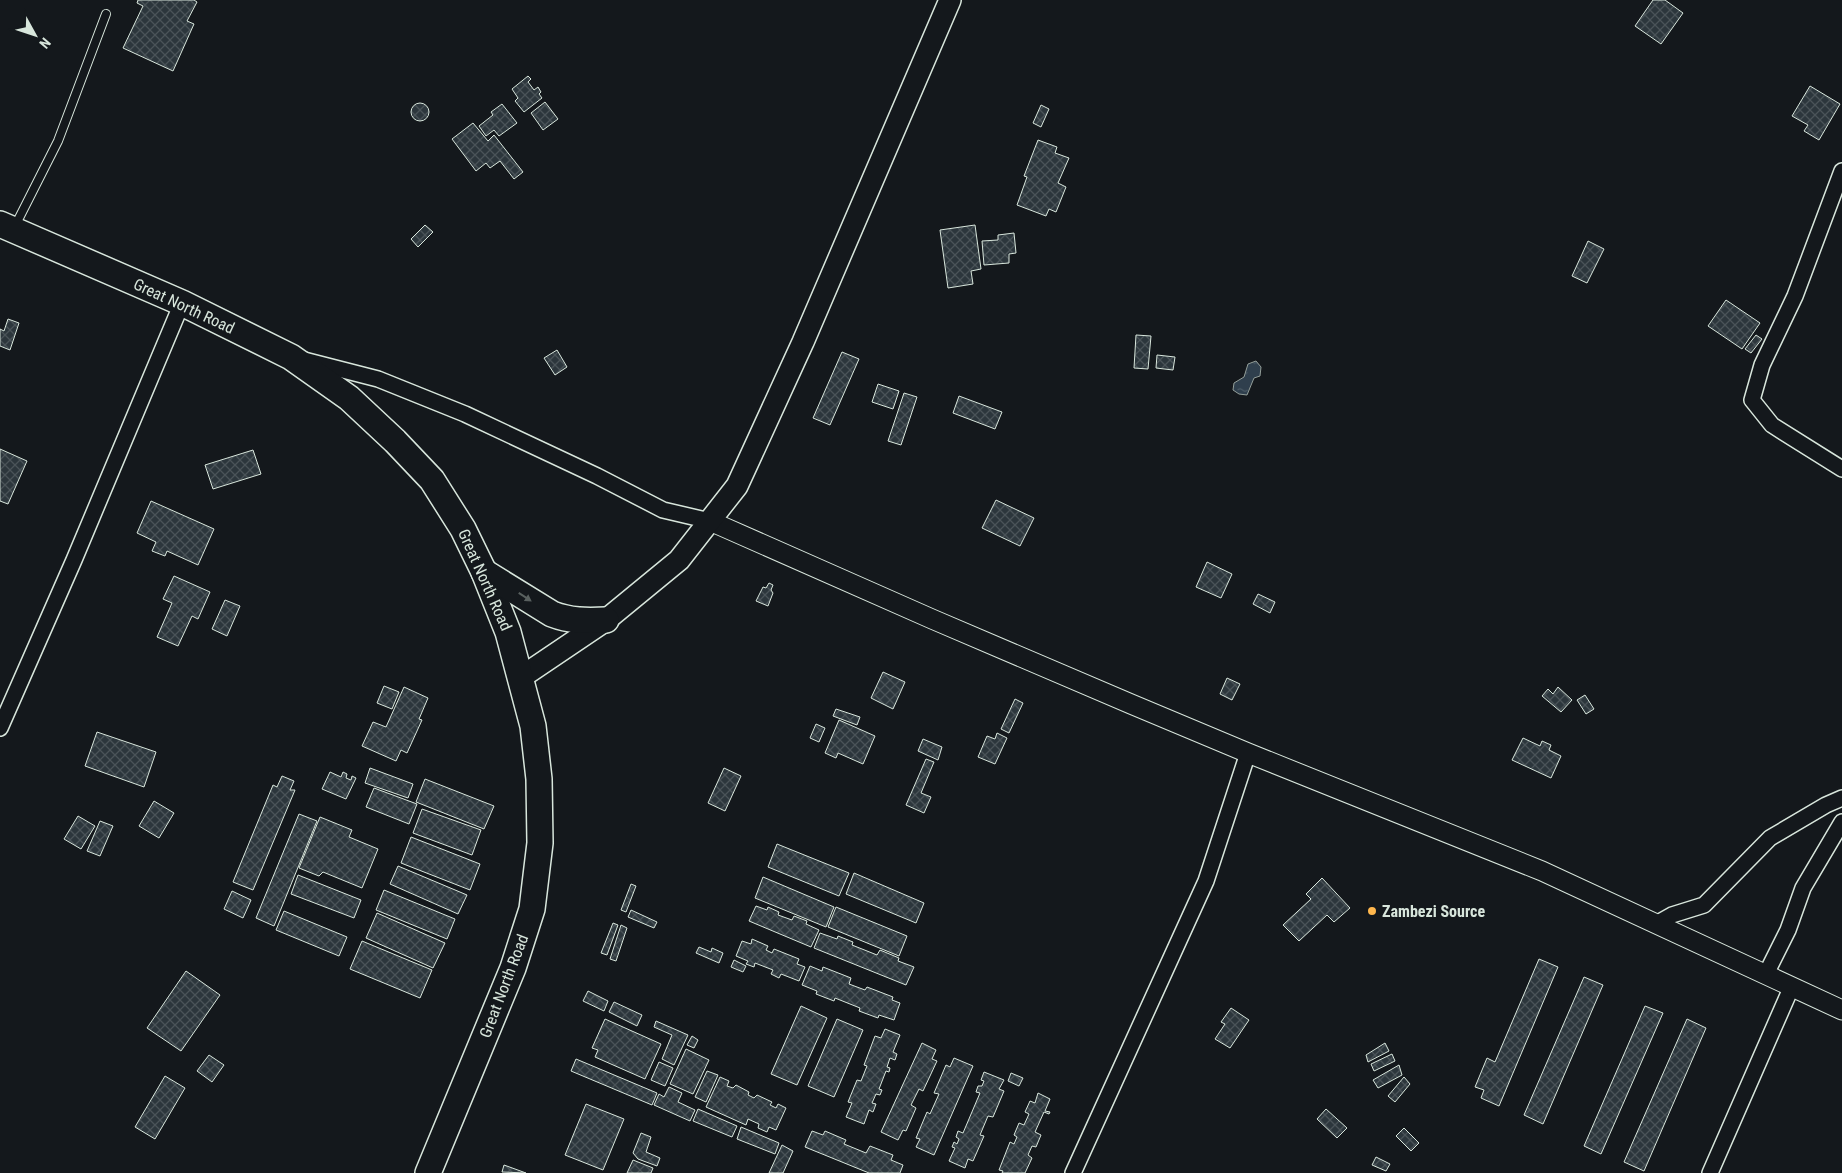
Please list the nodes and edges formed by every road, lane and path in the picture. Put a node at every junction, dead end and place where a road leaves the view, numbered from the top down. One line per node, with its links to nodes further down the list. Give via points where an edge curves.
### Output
1 (950, 0): 8 (main road, via 804,342 737,486)
2 (106, 14): 4 (lane, via 58,141)
3 (1842, 171): 7 (street, via 1796,296 1762,365 1752,400 1772,425)
4 (7, 227): 5 (highway, Great North Road)
5 (182, 303): 6 (highway, Great North Road); 12 (street)
6 (291, 357): 8 (street, via 378,379 465,414 663,510); 9 (highway, Great North Road, via 349,398 432,480 463,529)
7 (1842, 469)
8 (710, 521): 10 (main road, via 678,560); 13 (street)
9 (484, 572): 10 (highway, one-way to 10, via 564,619); 11 (highway, Great North Road, via 508,632)
10 (606, 620): 11 (main road)
11 (520, 678): 20 (highway, Great North Road, via 533,726 539,778 540,843 532,909 513,968)
12 (0, 728)
13 (1248, 753): 16 (street, via 1542,871); 21 (street, via 1206,881)
14 (1842, 798): 16 (street, via 1770,838 1704,905)
15 (1842, 822): 17 (street, via 1803,888 1788,930)
16 (1656, 924): 17 (street)
17 (1766, 974): 18 (street)
18 (1792, 986): 19 (street); 22 (street)
19 (1842, 1010)
20 (428, 1173)
21 (1074, 1173)
22 (1710, 1173)

